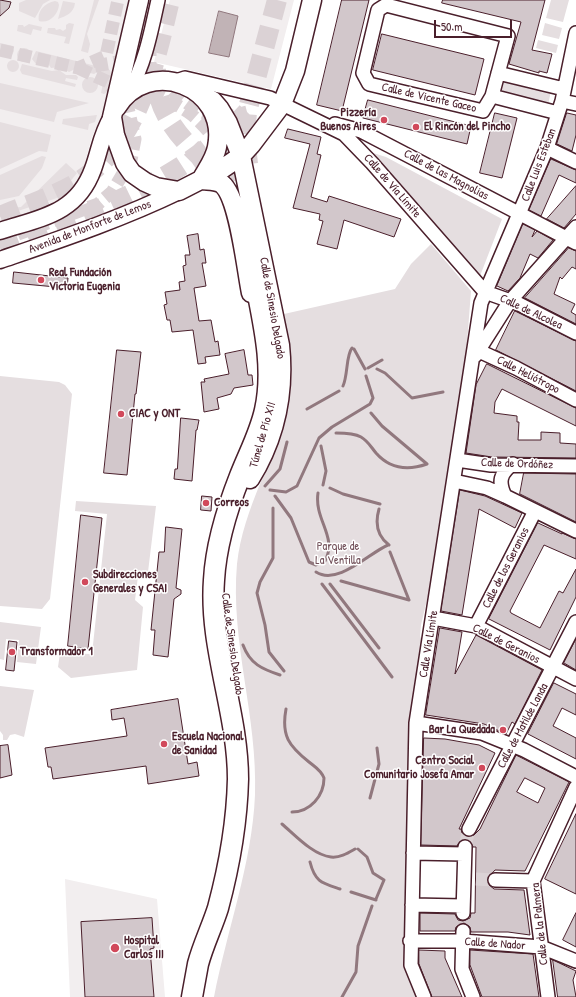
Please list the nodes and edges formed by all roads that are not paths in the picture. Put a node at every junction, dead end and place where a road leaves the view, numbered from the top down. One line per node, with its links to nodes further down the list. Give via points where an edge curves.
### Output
1 (149, 0): 4 (street)
2 (158, 0): 6 (street, Avenida de Monforte de Lemos)
3 (312, 0): 13 (main road, via 295,72)
4 (142, 7): 6 (main road, Avenida de Monforte de Lemos)
5 (576, 33): 12 (street, Calle Luis Esteban)
6 (131, 72): 8 (street); 9 (street, Avenida de Monforte de Lemos); 15 (main road, Avenida de Monforte de Lemos)
7 (498, 73): 11 (street, Calle de Vicente Gaceo); 11 (street, Calle de Vicente Gaceo, via 508,36 386,5 378,10 363,73 369,84 483,111); 12 (street)
8 (165, 81): 9 (main road, Avenida de Monforte de Lemos, via 139,85); 10 (main road, via 192,89); 13 (street, Calle de Vía Límite, via 185,78 270,98)
9 (129, 92): 15 (main road, Avenida de Monforte de Lemos)
10 (202, 95): 18 (main road, Calle de Sinesio Delgado, via 219,108); 20 (main road, via 215,114 219,137 213,159)
11 (492, 96): 12 (street, Calle de Vicente Gaceo)
12 (561, 101): 14 (street); 17 (street, Calle Luis Esteban)
13 (282, 104): 16 (street, Calle de Vía Límite); 18 (main road)
14 (576, 104)
15 (113, 114): 21 (main road, Avenida de Monforte de Lemos, via 121,156 132,173 156,187); 24 (street, Avenida de Monforte de Lemos, via 101,139 86,186 78,198 67,207)
16 (312, 118): 22 (street, Calle de las Magnolias, via 361,131); 28 (street, Calle de Vía Límite, via 344,134)
17 (547, 148): 19 (street); 22 (street, Calle Luis Esteban)
18 (241, 156): 20 (main road, Avenida de Monforte de Lemos); 36 (main road, Calle de Sinesio Delgado, via 266,272 282,369 276,421 260,463)
19 (576, 162)
20 (201, 180): 21 (main road, Avenida de Monforte de Lemos); 36 (main road, Calle de Sinesio Delgado, via 221,184 229,193 236,210 258,333 260,398)
21 (179, 191): 26 (street, Avenida de Monforte de Lemos, via 127,214)
22 (520, 215): 25 (street, Calle de las Magnolias); 28 (street, Calle Luis Esteban)
23 (576, 227): 25 (street)
24 (0, 231)
25 (571, 241): 29 (street)
26 (0, 260)
27 (257, 273): 36 (main road, Túnel de Pío XII, via 268,349 269,386 260,430)
28 (484, 292): 29 (street, Calle de Alcolea); 31 (street, Calle Vía Límite)
29 (510, 300): 30 (street, Calle de Alcolea); 31 (street)
30 (576, 333)
31 (476, 355): 32 (street, Calle Heliótropo, via 516,368); 33 (street, Calle Vía Límite)
32 (576, 400)
33 (457, 460): 34 (street, Calle de Ordóñez, via 491,465); 37 (street, Calle Vía Límite)
34 (513, 464): 35 (street, Calle de Ordóñez); 38 (street, via 504,470 501,478 501,488)
35 (576, 466)
36 (245, 477): 59 (main road, Calle de Sinesio Delgado, via 226,514 219,542 214,582 214,620 237,755 235,824 219,902 198,964); 60 (main road, Calle de Sinesio Delgado, via 228,550 224,584 226,622 248,772 245,825 229,910 208,966)
37 (454, 481): 38 (street, via 487,488); 41 (street, Calle Vía Límite)
38 (505, 496): 39 (street)
39 (535, 511): 40 (street); 43 (street, Calle de los Geranios)
40 (576, 531)
41 (433, 618): 43 (street, Calle de Geranios); 46 (street, Calle Vía Límite)
42 (576, 622): 44 (street, Calle de Matilde Landa)
43 (476, 626): 44 (street, Calle de Geranios)
44 (554, 668): 45 (street, Calle de Geranios); 47 (street, Calle de Matilde Landa)
45 (576, 679)
46 (416, 723): 47 (street, via 482,733); 51 (street, Calle Vía Límite)
47 (513, 746): 48 (street); 50 (street, Calle de Matilde Landa)
48 (576, 777)
49 (576, 787): 53 (street, Calle de la Palmera)
50 (469, 828)
51 (413, 852): 54 (street, Calle Vía Límite); 54 (street, via 465,850 470,879 463,910)
52 (495, 880): 53 (street)
53 (533, 881): 57 (street, Calle de la Palmera)
54 (412, 905): 56 (street, Calle Vía Límite)
55 (463, 936): 56 (street, Calle de Nador); 57 (street, Calle de Nador); 62 (street, via 462,969)
56 (410, 941): 61 (street, Calle Vía Límite, via 410,965)
57 (541, 947): 58 (street, Calle de Nador); 63 (street, Calle de la Palmera)
58 (576, 961)
59 (192, 997)
60 (203, 997)
61 (424, 997)
62 (473, 997)
63 (548, 997)

